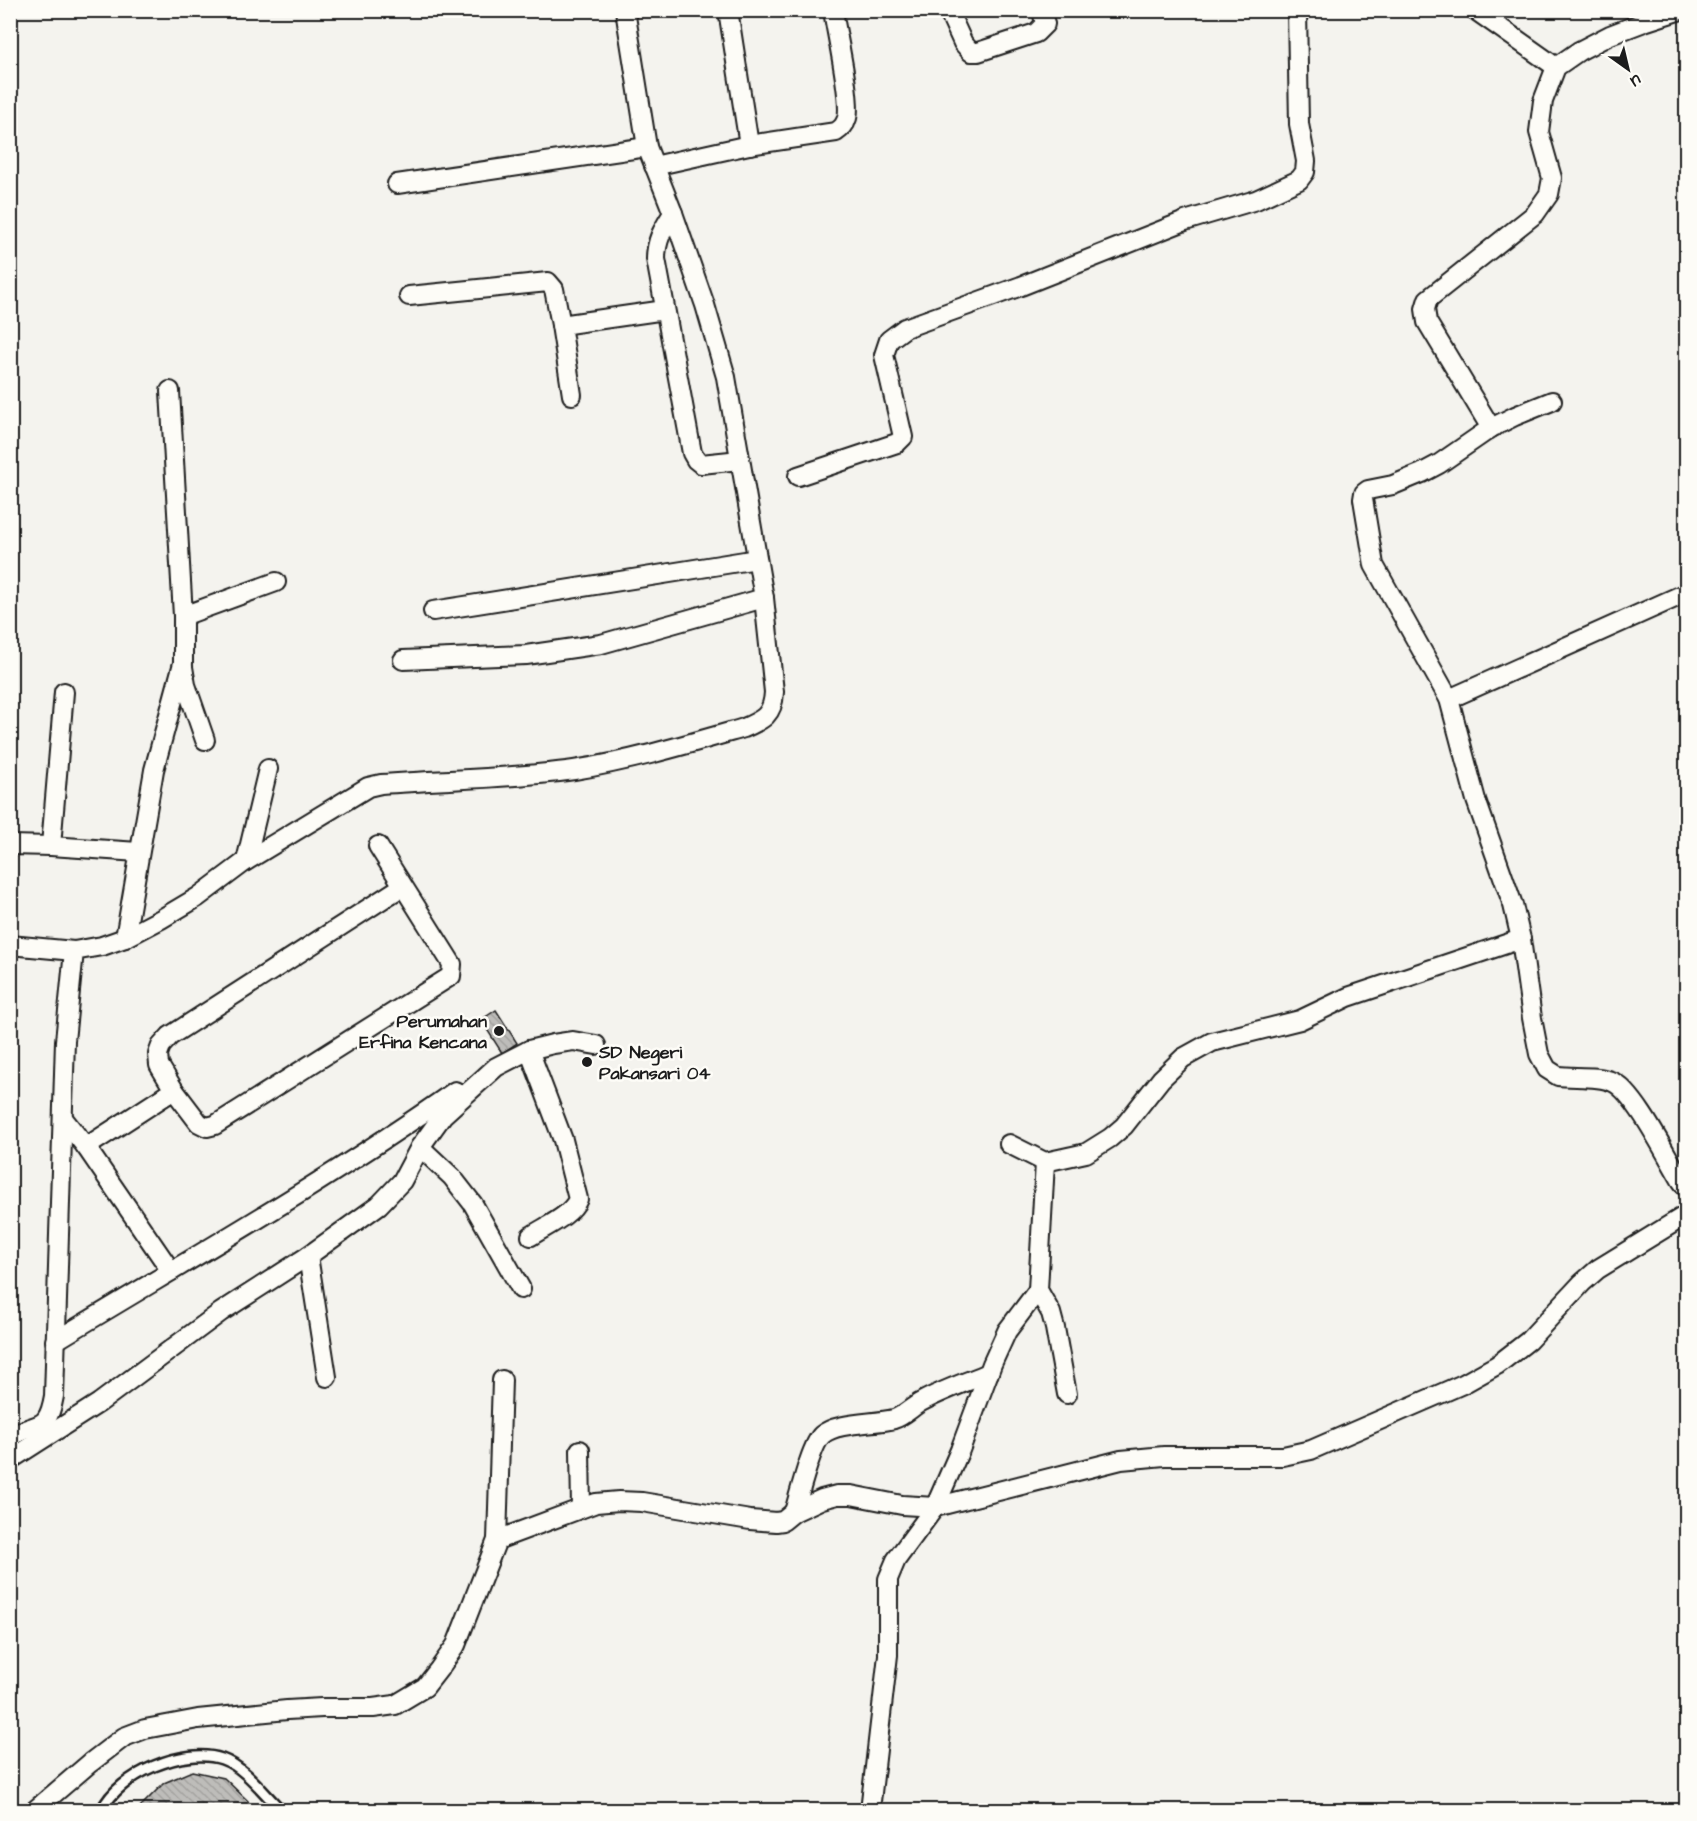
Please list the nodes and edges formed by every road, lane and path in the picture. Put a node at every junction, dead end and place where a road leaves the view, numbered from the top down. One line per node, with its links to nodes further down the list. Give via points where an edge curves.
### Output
1 (625, 10): 11 (street)
2 (729, 10): 10 (street)
3 (833, 10): 10 (street, via 847,100 844,126 836,132)
4 (948, 10): 5 (street, via 971,52 1036,33 1045,24)
5 (1042, 10)
6 (1297, 10): 23 (street, via 1299,124 1306,161 1299,180 1256,200 1185,221 905,328 889,340 885,355 903,437 897,443)
7 (1475, 10): 9 (street)
8 (1681, 10): 9 (street, via 1610,35)
9 (1556, 67): 21 (street, via 1543,100 1539,132 1551,178 1549,194 1535,214 1428,299 1425,309 1427,322)
10 (748, 145): 12 (street)
11 (646, 147): 12 (street); 13 (street)
12 (654, 166): 14 (street)
13 (397, 184)
14 (673, 213): 16 (street, via 656,245); 22 (street, via 726,377)
15 (409, 296): 17 (street, via 548,282 554,289)
16 (665, 310): 17 (street); 22 (street, via 692,453 701,464)
17 (561, 325): 19 (street)
18 (170, 391): 29 (street)
19 (572, 394)
20 (1552, 402): 21 (street)
21 (1491, 428): 33 (street, via 1439,464 1393,485 1368,490 1363,499 1374,565)
22 (740, 460): 24 (street)
23 (798, 476)
24 (757, 559): 27 (street); 28 (street)
25 (276, 582): 29 (street)
26 (1686, 593): 33 (street)
27 (764, 598): 30 (street, via 601,644 526,656); 40 (street, via 774,703 759,722 656,752 575,770 368,787)
28 (433, 611)
29 (183, 616): 31 (street)
30 (403, 660)
31 (183, 663): 34 (street, via 186,686); 39 (street, via 153,770)
32 (64, 692): 37 (street)
33 (1449, 699): 43 (street)
34 (205, 740)
35 (268, 769): 40 (street)
36 (10, 845): 37 (street)
37 (51, 846): 39 (street)
38 (378, 846): 41 (street)
39 (138, 852): 42 (street)
40 (246, 861): 42 (street, via 198,897)
41 (403, 886): 48 (street, via 170,1036 161,1046 158,1060); 48 (street, via 452,964 447,980 215,1125 199,1123)
42 (125, 938): 45 (street)
43 (1521, 939): 53 (street, via 1348,998 1300,1020 1212,1042 1183,1058 1110,1138 1086,1153); 54 (street, via 1543,1063 1558,1076 1611,1081 1620,1086)
44 (10, 945): 45 (street)
45 (74, 951): 49 (street, via 65,1041)
46 (596, 1045): 47 (street, via 573,1041)
47 (526, 1046): 52 (street, via 470,1089 443,1115); 56 (street, via 563,1140 578,1199 575,1207); 58 (street, via 323,1179)
48 (174, 1090): 51 (street)
49 (63, 1118): 51 (street); 61 (street)
50 (1009, 1144): 53 (street)
51 (86, 1147): 58 (street)
52 (420, 1148): 57 (street, via 402,1181 379,1205); 59 (street, via 473,1204)
53 (1045, 1162): 60 (street)
54 (1686, 1187)
55 (1686, 1215): 70 (street, via 1598,1269 1528,1341 1497,1365 1463,1384 1311,1450 1283,1456 1121,1460)
56 (531, 1236)
57 (308, 1256): 63 (street); 68 (street, via 221,1312 99,1403)
58 (171, 1271): 61 (street)
59 (521, 1289)
60 (1038, 1290): 62 (street, via 1007,1331); 65 (street, via 1051,1313)
61 (55, 1341): 66 (street, via 51,1415 34,1428)
62 (988, 1373): 70 (street); 71 (street, via 919,1403 897,1418 842,1427 820,1436)
63 (327, 1377)
64 (502, 1380): 72 (street)
65 (1067, 1394)
66 (13, 1429)
67 (580, 1449): 69 (street)
68 (10, 1460)
69 (581, 1508): 71 (street, via 596,1503 642,1502 776,1522); 72 (street)
70 (934, 1508): 71 (street, via 837,1495); 77 (street, via 896,1560 888,1579 888,1655)
71 (794, 1512)
72 (497, 1540): 73 (street, via 456,1645 440,1669 410,1697 396,1705 373,1708 287,1710 145,1729 124,1737 90,1763)
73 (55, 1802): 74 (street)
74 (35, 1810)
75 (102, 1810): 76 (lane, via 122,1785 148,1769 179,1757 202,1755 223,1759 241,1771)
76 (281, 1810)
77 (870, 1810)

